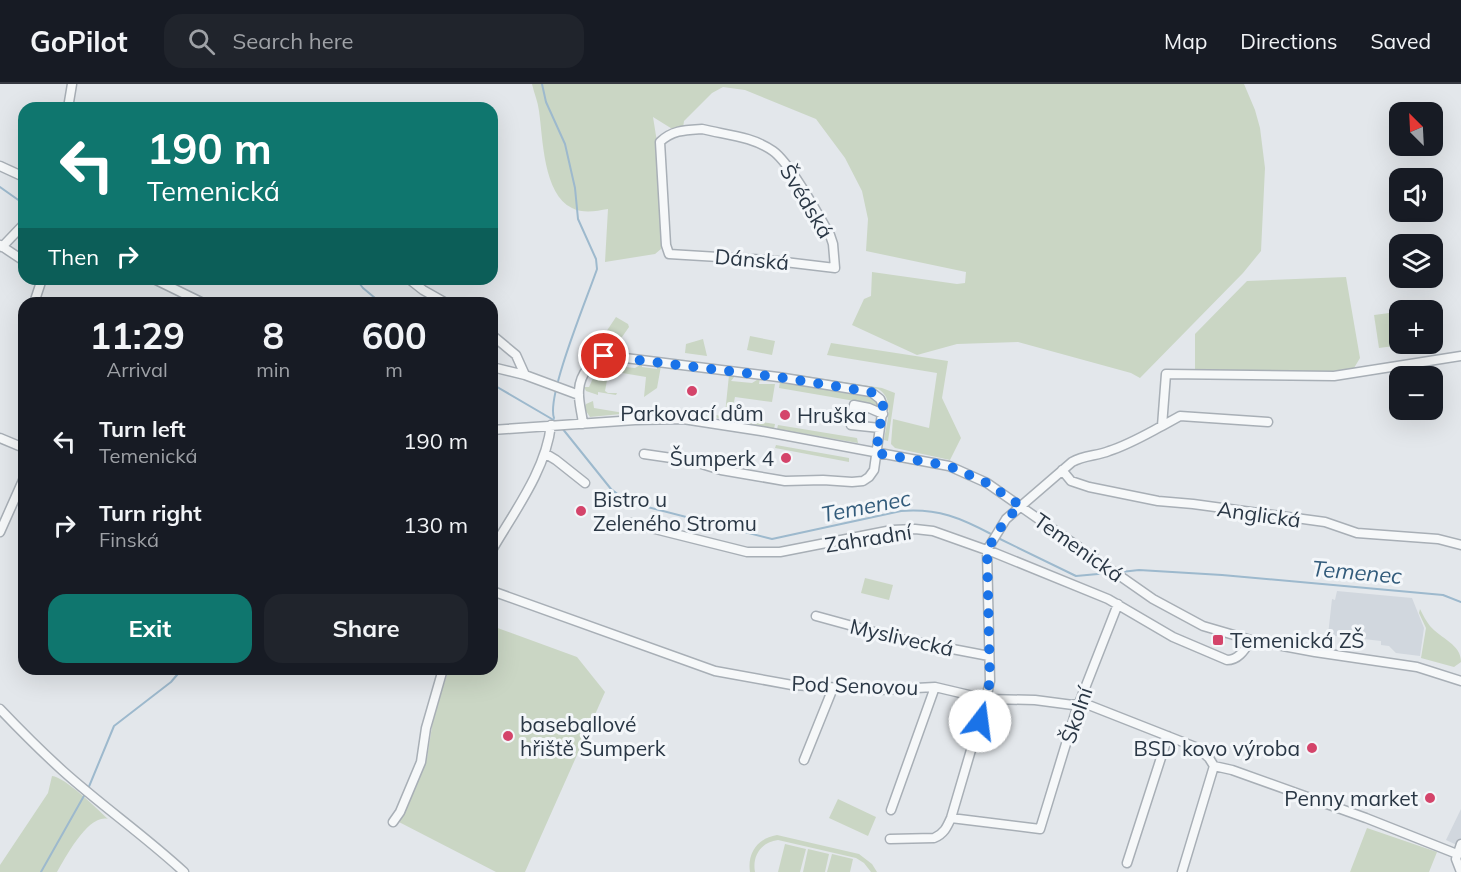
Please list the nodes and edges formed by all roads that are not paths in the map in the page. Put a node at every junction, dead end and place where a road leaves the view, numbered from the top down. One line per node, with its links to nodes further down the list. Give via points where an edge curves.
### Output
1 (72, 84): 2 (street)
2 (69, 102)
3 (660, 142): 9 (street, Švédská, via 676,131 702,129 751,140 774,151 830,235); 9 (street, Dánská, via 669,254)
4 (0, 166): 5 (street)
5 (18, 174)
6 (18, 230): 7 (street)
7 (1, 246): 8 (street)
8 (18, 257)
9 (835, 268)
10 (166, 285): 12 (street)
11 (416, 285): 13 (street)
12 (191, 297)
13 (435, 297)
14 (498, 340): 17 (street, via 516,355)
15 (1461, 356): 23 (street, via 1334,376 1166,374)
16 (498, 368): 17 (street)
17 (525, 375): 18 (street)
18 (579, 395): 19 (street, via 580,382 596,360 609,356 871,392 883,406); 21 (street)
19 (883, 414): 24 (street); 24 (street, via 854,405 851,424)
20 (1268, 422): 23 (street, via 1180,416)
21 (579, 424): 22 (street, Temenická); 28 (street, Temenická, via 683,419)
22 (554, 425): 25 (street, Temenická); 29 (street)
23 (1162, 426): 31 (street, via 1112,450 1079,458)
24 (880, 429): 28 (street)
25 (498, 430)
26 (0, 438): 27 (street)
27 (18, 446)
28 (876, 453): 30 (street, via 869,477 852,482 766,479); 34 (street, Temenická, via 949,466 987,483)
29 (546, 454): 32 (street); 37 (street)
30 (645, 454)
31 (1062, 471): 34 (street); 38 (street, Anglická, via 1071,481 1089,487 1158,501 1325,522 1357,533 1438,538)
32 (585, 483)
33 (18, 492): 36 (street)
34 (1021, 506): 39 (street, via 1006,519); 43 (street, Temenická, via 1153,599 1203,626)
35 (631, 523): 39 (street, Zahradní, via 747,552 780,552 915,529 941,533)
36 (0, 532)
37 (498, 539)
38 (1461, 545)
39 (991, 551): 41 (street, Zahradní); 44 (street)
40 (498, 593): 48 (street, Pod Senovou, via 715,671)
41 (1118, 604): 43 (street, Zahradní, via 1173,637 1227,660 1238,656); 50 (street, Školní)
42 (816, 616): 44 (street, Myslivecká, via 900,639)
43 (1251, 640): 46 (street, Temenická, via 1417,667)
44 (989, 656): 49 (street)
45 (441, 675): 57 (street, via 421,762)
46 (1461, 681)
47 (935, 687): 48 (street, Pod Senovou); 49 (street, Pod Senovou); 55 (street)
48 (833, 688): 53 (street)
49 (986, 699): 50 (street, Pod Senovou, via 1073,705); 56 (street)
50 (1081, 702): 52 (street, Pod Senovou); 56 (street, Školní, via 1040,829)
51 (0, 709): 62 (street, via 64,772)
52 (1168, 736): 54 (street, Pod Senovou, via 1202,750); 61 (street)
53 (804, 760)
54 (1214, 766): 60 (street); 63 (street)
55 (891, 810)
56 (951, 819): 58 (street, via 941,836)
57 (393, 822)
58 (890, 838)
59 (1461, 844): 60 (street)
60 (1457, 854): 64 (street, via 1456,864)
61 (1127, 862)
62 (184, 872)
63 (1182, 872)
64 (1461, 872)

